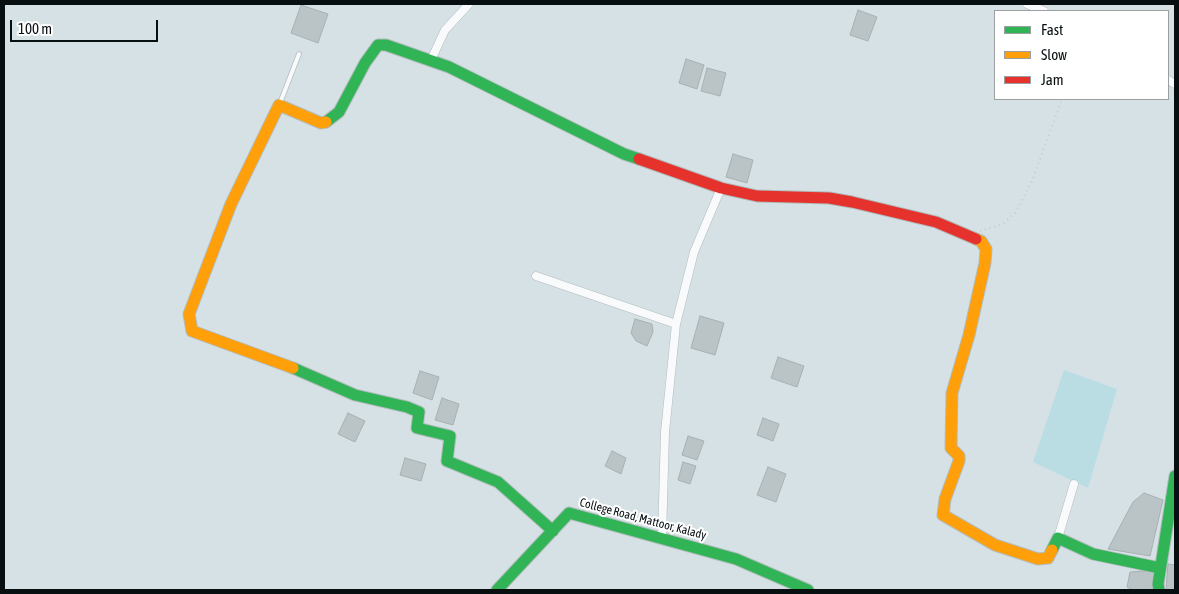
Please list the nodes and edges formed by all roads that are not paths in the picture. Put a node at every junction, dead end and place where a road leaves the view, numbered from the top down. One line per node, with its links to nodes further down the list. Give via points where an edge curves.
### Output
1 (469, 4): 5 (street, via 445,30)
2 (1027, 4): 3 (street)
3 (1042, 10)
4 (298, 54): 6 (lane)
5 (431, 60): 6 (street, via 378,45 339,112 329,122 321,123); 7 (street, via 624,154)
6 (279, 105): 12 (street, via 231,204 189,314 192,332 280,362 355,395 419,412 417,428 450,436 447,461 498,482)
7 (721, 188): 9 (street, via 694,252); 14 (street, via 757,196 852,202 936,222 984,243 986,249 980,286 952,393 951,448 960,456 943,515 995,545 1038,559 1048,558)
8 (536, 276): 9 (street)
9 (676, 324): 13 (street, via 665,432)
10 (1175, 476): 15 (street)
11 (1074, 484): 14 (street)
12 (553, 531): 13 (street, College Road, Mattoor, Kalady, via 569,513); 16 (street, College Road, Mattoor, Kalady)
13 (662, 538): 17 (street, College Road, Mattoor, Kalady, via 736,559)
14 (1058, 538): 15 (street, via 1093,554)
15 (1160, 568): 18 (street)
16 (497, 590)
17 (808, 590)
18 (1159, 590)

